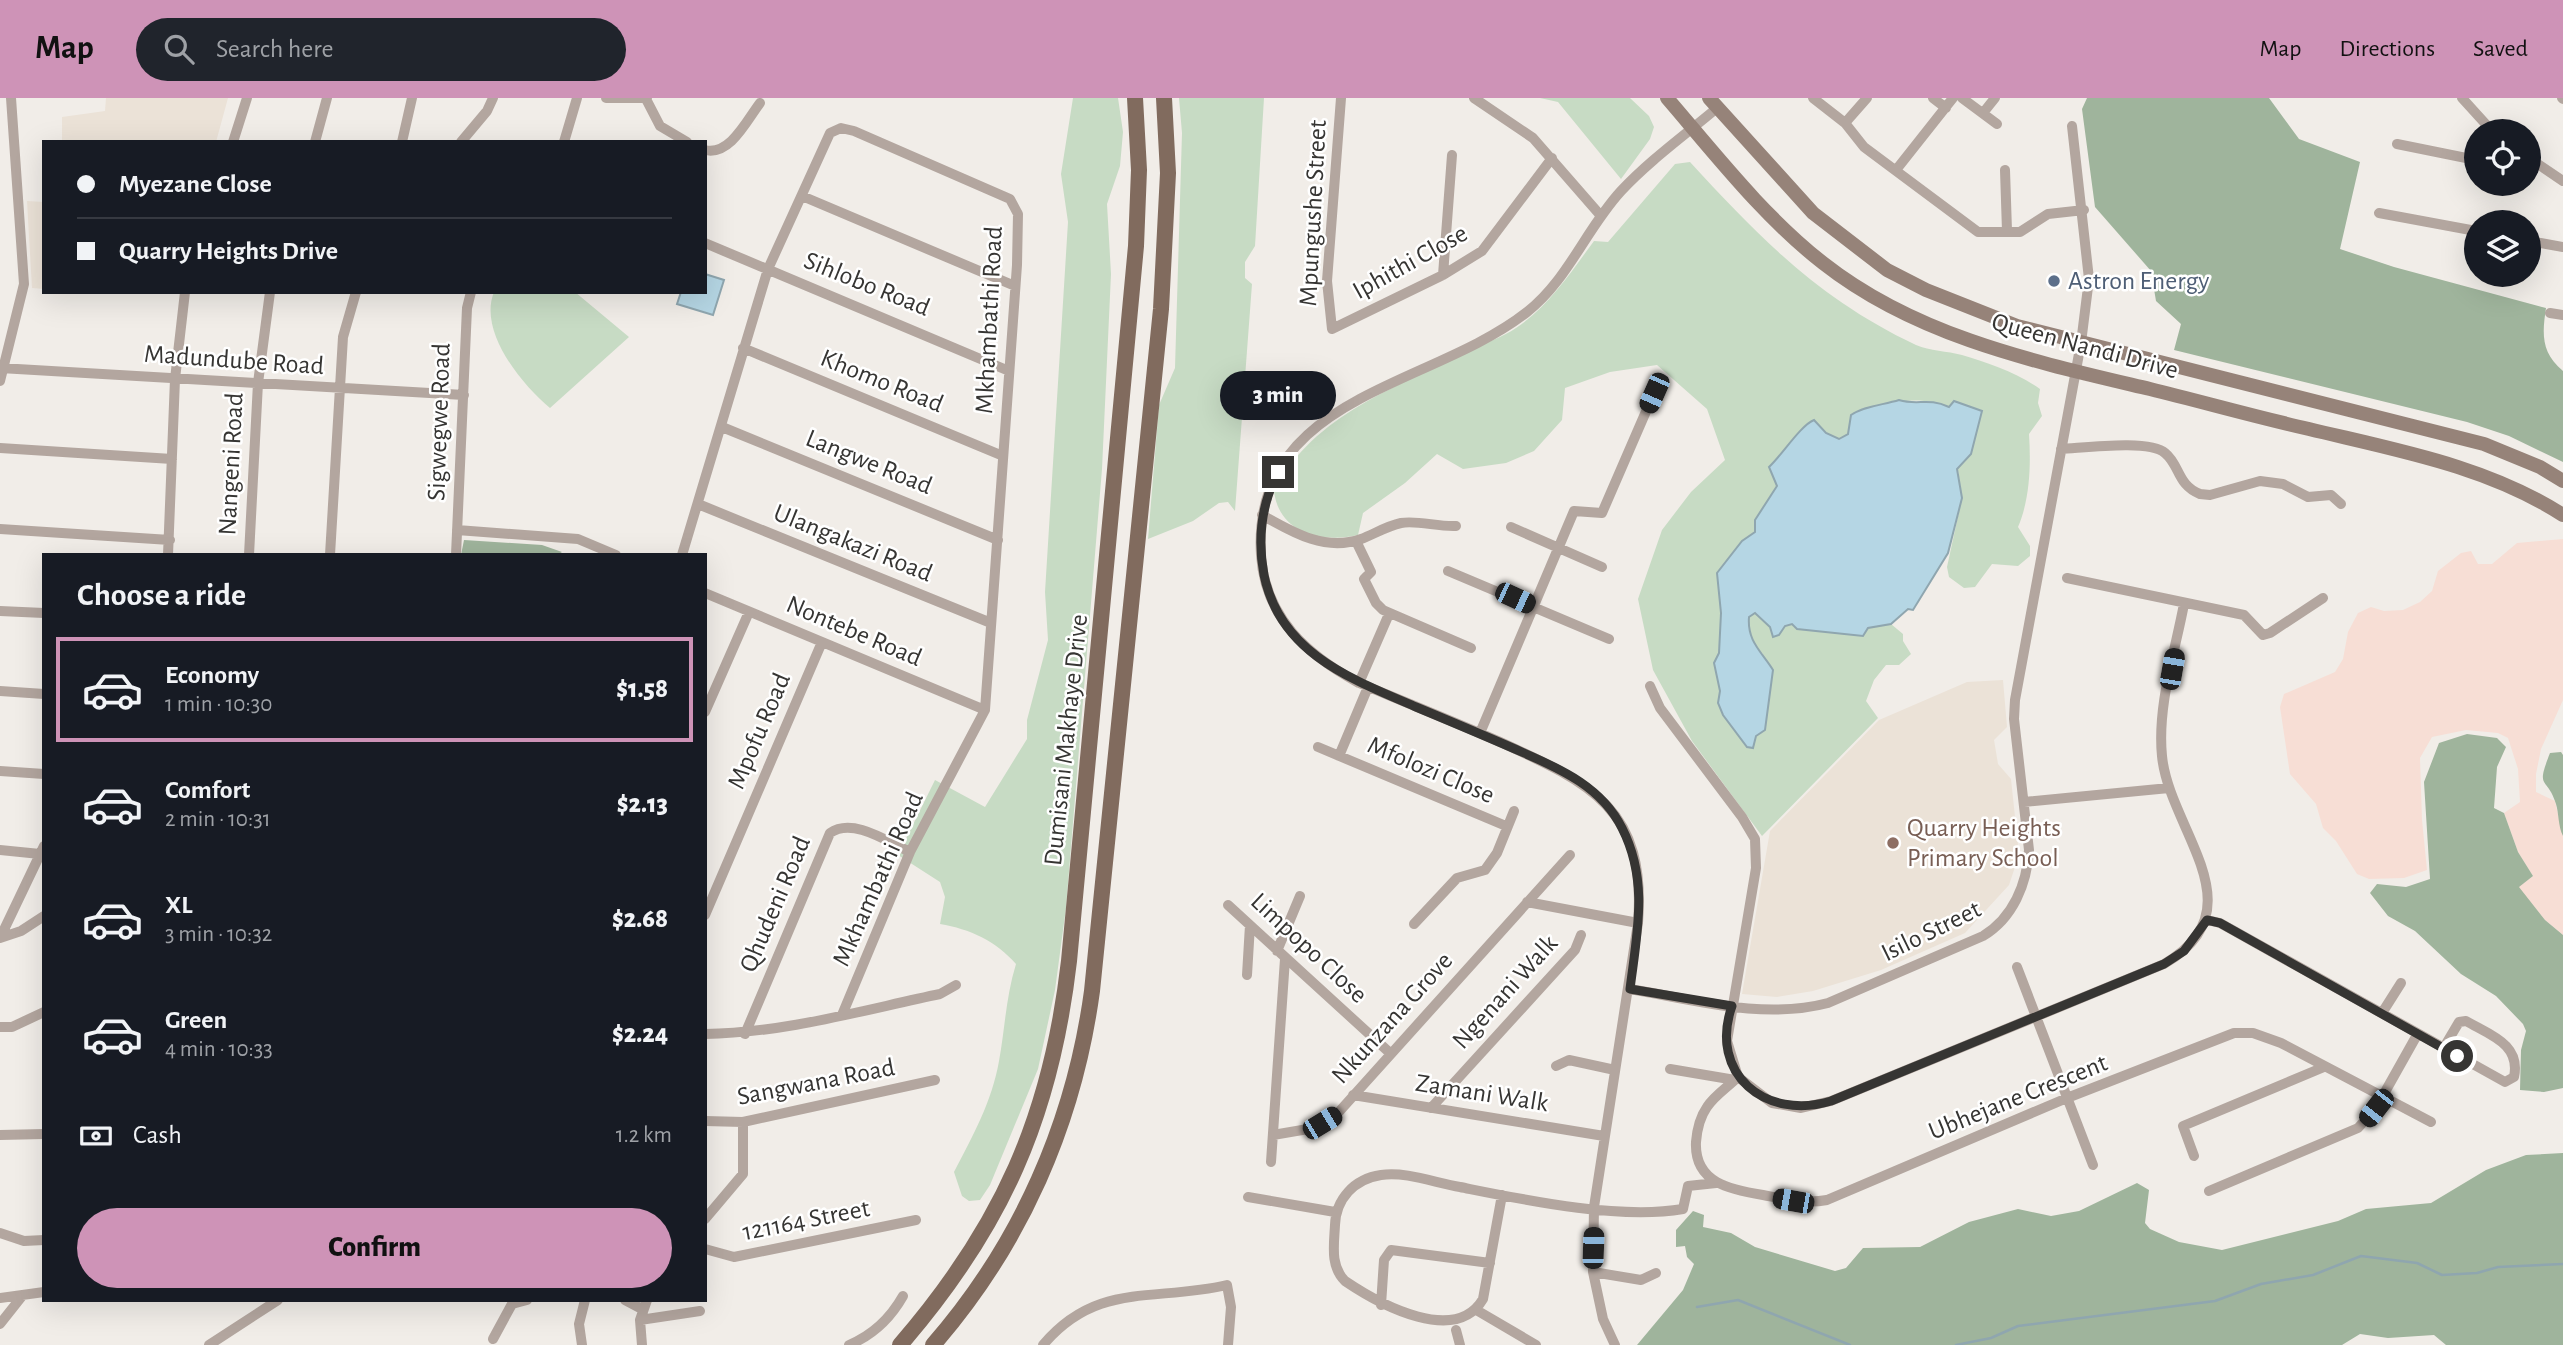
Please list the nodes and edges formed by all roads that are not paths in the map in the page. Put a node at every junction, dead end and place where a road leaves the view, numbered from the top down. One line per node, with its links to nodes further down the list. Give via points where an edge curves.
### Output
1 (11, 98): 66 (street, via 24,284)
2 (247, 98): 30 (street)
3 (327, 98): 31 (street)
4 (412, 98): 32 (street)
5 (493, 98): 33 (street)
6 (577, 98): 34 (street)
7 (606, 98): 8 (street)
8 (646, 98): 35 (street, via 660,126)
9 (1135, 98): 214 (main road, Dumisani Makhaye Drive, via 1139,170 1136,246 1069,961 1057,1042 1028,1143 989,1225 954,1279)
10 (1164, 98): 215 (main road, Dumisani Makhaye Drive, via 1168,185 1161,309 1092,991 1082,1049 1058,1133 1025,1210 986,1277)
11 (1341, 98): 63 (street, Mpungushe Street, via 1327,281)
12 (1474, 98): 39 (street, via 1533,138)
13 (1667, 98): 29 (main road, Queen Nandi Drive)
14 (1867, 98): 26 (street)
15 (1933, 98): 23 (street)
16 (1953, 98): 23 (street)
17 (1962, 98): 24 (street)
18 (1996, 98): 24 (street)
19 (2462, 98): 25 (street)
20 (1822, 100): 26 (street)
21 (760, 103): 37 (street, via 729,144)
22 (1713, 103): 29 (street); 64 (main road, Queen Nandi Drive, via 1813,214 1887,270 1994,317)
23 (1946, 108): 42 (street)
24 (1983, 113): 27 (street)
25 (2481, 119)
26 (1846, 123): 42 (street, via 1860,142)
27 (1997, 124)
28 (2072, 126): 46 (street, Isilo Street)
29 (1693, 128): 48 (street, via 1643,170); 68 (main road, Queen Nandi Drive, via 1795,240 1862,291 1934,328)
30 (234, 140)
31 (316, 140)
32 (402, 140)
33 (463, 140)
34 (565, 140)
35 (684, 140)
36 (2397, 144): 40 (street)
37 (707, 150)
38 (1452, 155): 55 (street)
39 (1552, 158): 48 (street); 55 (street, Iphithi Close, via 1489,244)
40 (2464, 158)
41 (2541, 166): 44 (street)
42 (1896, 170): 50 (street, via 1978,232)
43 (2005, 170): 50 (street)
44 (2563, 181)
45 (802, 196): 54 (street, Mkhambathi Road); 56 (street); 56 (street, Mkhambathi Road, via 830,133 846,128 879,141 1010,199 1018,214)
46 (2084, 209): 50 (street, via 2048,214 2020,232); 64 (street, Isilo Street, via 2089,279)
47 (2379, 212): 49 (street)
48 (1601, 216): 83 (street, via 1555,284 1528,311 1352,403 1310,431 1278,472)
49 (2464, 229)
50 (2007, 231)
51 (2541, 243): 53 (street)
52 (707, 244): 54 (street, Sihlobo Road)
53 (2563, 247)
54 (768, 269): 65 (street, Mkhambathi Road); 67 (street, Sihlobo Road)
55 (1443, 275): 63 (street, Iphithi Close)
56 (1014, 286): 67 (street, Mkhambathi Road)
57 (185, 294): 69 (street)
58 (270, 294): 71 (street, Nangeni Road)
59 (355, 294): 72 (street, via 343,337)
60 (470, 294): 74 (street, Sigwegwe Road)
61 (2550, 313): 62 (street)
62 (2563, 315)
63 (1332, 329)
64 (2081, 343): 68 (street, Isilo Street); 80 (main road, Queen Nandi Drive, via 2484,444)
65 (743, 348): 75 (street, Mkhambathi Road); 78 (street, Khomo Road)
66 (2, 368): 69 (street, Madundube Road); 70 (street)
67 (1009, 371): 78 (street, Mkhambathi Road)
68 (2074, 373): 77 (street, Isilo Street); 84 (main road, Queen Nandi Drive, via 2462,468 2516,487)
69 (175, 379): 71 (street, Madundube Road); 79 (street)
70 (0, 381)
71 (258, 383): 72 (street, Madundube Road); 94 (street, Nangeni Road)
72 (339, 390): 74 (street, Madundube Road); 95 (street)
73 (1654, 393): 92 (street, via 1601,513 1574,511)
74 (464, 395): 88 (street, Sigwegwe Road)
75 (722, 427): 81 (street, Mkhambathi Road); 90 (street, Langwe Road)
76 (0, 448): 79 (street)
77 (2061, 449): 82 (street, via 2151,446 2168,454 2181,480 2200,494 2252,482 2274,482 2308,497 2331,495); 126 (street, Isilo Street, via 2015,700)
78 (1003, 456): 90 (street, Mkhambathi Road)
79 (172, 458): 89 (street)
80 (2563, 481)
81 (698, 504): 98 (street, Mkhambathi Road); 110 (street, Ulangakazi Road)
82 (2341, 504)
83 (1262, 515): 91 (street, via 1312,540); 114 (street, via 1262,564 1281,619 1317,658)
84 (2563, 515)
85 (1456, 526): 91 (street, via 1402,522)
86 (1511, 527): 92 (street)
87 (0, 529): 89 (street)
88 (457, 530): 96 (street, Sigwegwe Road); 97 (street, via 578,540)
89 (170, 540): 93 (street)
90 (998, 540): 110 (street, Mkhambathi Road)
91 (1356, 541): 109 (street, via 1371,572 1364,579 1368,590)
92 (1559, 547): 99 (street); 105 (street)
93 (167, 553)
94 (249, 553)
95 (330, 553)
96 (456, 553)
97 (611, 553)
98 (683, 553)
99 (1602, 567)
100 (1448, 571): 105 (street)
101 (2067, 578): 104 (street)
102 (707, 594): 107 (street, Nontebe Road)
103 (2323, 598): 104 (street, via 2267,635 2244,615)
104 (2185, 604): 125 (street, via 2161,737)
105 (1533, 607): 111 (street); 120 (street)
106 (0, 611): 108 (street)
107 (749, 612): 112 (street, Nontebe Road); 118 (street)
108 (42, 613)
109 (1389, 614): 113 (street); 114 (street, Mfolozi Close)
110 (991, 623): 119 (street, Mkhambathi Road)
111 (1609, 639)
112 (822, 642): 119 (street, Nontebe Road); 136 (street, Mpofu Road)
113 (1471, 648)
114 (1364, 685): 120 (street); 122 (street, Mfolozi Close)
115 (1650, 686): 150 (street, via 1660,708 1750,829 1757,847)
116 (0, 691): 117 (street)
117 (42, 694)
118 (707, 707)
119 (985, 710): 131 (street, Mkhambathi Road)
120 (1480, 733): 139 (street, via 1569,773 1611,810 1636,860)
121 (1318, 747): 122 (street, Mfolozi Close)
122 (1339, 756): 128 (street, Mfolozi Close)
123 (0, 771): 124 (street)
124 (42, 774)
125 (2169, 788): 126 (street); 138 (street, via 2203,869)
126 (2024, 802): 150 (street, Isilo Street, via 2028,867 2011,908 1990,932 1828,1003 1790,1010)
127 (1514, 810): 128 (street, Mfolozi Close)
128 (1506, 826): 140 (street, Mfolozi Close, via 1485,870 1457,878)
129 (0, 850): 130 (street)
130 (42, 850): 143 (street)
131 (910, 852): 153 (street, Mkhambathi Road); 157 (street, Qhudeni Road, via 855,828 830,833)
132 (1570, 855): 134 (street, Nkunzana Grove)
133 (1300, 896): 144 (street)
134 (1527, 902): 139 (street); 160 (street, Nkunzana Grove)
135 (1228, 905): 141 (street, Limpopo Close)
136 (707, 910)
137 (42, 917): 143 (street)
138 (2207, 920): 152 (street); 154 (street, via 2179,956)
139 (1639, 923): 149 (street)
140 (1414, 924)
141 (1250, 925): 144 (street, Limpopo Close); 146 (street)
142 (1581, 935): 170 (street, Ngenani Walk, via 1575,950)
143 (0, 938)
144 (1281, 955): 160 (street, Limpopo Close); 176 (street)
145 (2017, 967): 154 (street)
146 (1247, 975)
147 (2401, 983): 152 (street)
148 (956, 985): 153 (street, via 940,994)
149 (1630, 989): 150 (street, Isilo Street); 164 (street)
150 (1732, 1006): 165 (street, via 1727,1041)
151 (42, 1013): 155 (street, via 12,1027)
152 (2382, 1013): 158 (street)
153 (842, 1015): 157 (street)
154 (2035, 1017): 165 (street, via 1818,1105 1801,1108 1772,1102); 169 (street)
155 (0, 1027)
156 (707, 1034): 157 (street)
157 (745, 1034)
158 (2417, 1035): 159 (street); 168 (street)
159 (2443, 1049): 159 (street, via 2505,1082 2513,1079 2515,1057 2509,1047 2466,1021 2459,1022)
160 (1390, 1053): 167 (street, Nkunzana Grove)
161 (1556, 1066): 164 (street, via 1579,1060)
162 (2324, 1067): 168 (street, Ubhejane Crescent); 169 (street, Ubhejane Crescent, via 2281,1043 2253,1033 2234,1033); 178 (street, via 2183,1126)
163 (1670, 1069): 165 (street)
164 (1615, 1070): 177 (street)
165 (1737, 1079): 181 (street, via 1707,1107 1697,1130 1699,1163)
166 (935, 1080): 172 (street, Sangwana Road)
167 (1353, 1096): 170 (street, Zamani Walk); 176 (street, Nkunzana Grove, via 1322,1123)
168 (2383, 1097): 173 (street, Ubhejane Crescent); 182 (street, via 2367,1119 2344,1136)
169 (2067, 1098): 180 (street); 181 (street, Ubhejane Crescent, via 1827,1200 1793,1201)
170 (1431, 1108): 177 (street, Zamani Walk)
171 (707, 1122): 172 (street, Sangwana Road)
172 (743, 1122): 187 (street, via 743,1174)
173 (2431, 1122)
174 (42, 1134): 175 (street)
175 (0, 1135)
176 (1273, 1135): 179 (street)
177 (1604, 1136): 185 (street)
178 (2194, 1156)
179 (1271, 1162)
180 (2093, 1166)
181 (1716, 1183): 185 (street, via 1688,1186 1683,1209 1654,1214)
182 (2208, 1191)
183 (1502, 1195): 185 (street); 186 (street, via 1380,1175 1354,1186); 192 (street)
184 (1248, 1197): 186 (street)
185 (1594, 1207): 193 (street)
186 (1335, 1212): 202 (street, via 1338,1273)
187 (707, 1217)
188 (916, 1220): 191 (street, 121164 Street, via 734,1257)
189 (0, 1233): 190 (street, via 24,1241)
190 (42, 1240)
191 (707, 1250)
192 (1490, 1263): 202 (street, via 1391,1250 1384,1260); 205 (street)
193 (1593, 1272): 194 (street, via 1641,1280); 220 (street, via 1603,1319)
194 (1656, 1273)
195 (42, 1292): 196 (street)
196 (23, 1295): 198 (street); 206 (street)
197 (903, 1296): 213 (street, via 882,1325)
198 (0, 1297)
199 (275, 1302): 210 (street)
200 (520, 1302): 209 (street, via 512,1304)
201 (584, 1302): 211 (street, via 579,1324)
202 (1381, 1305): 208 (street, via 1427,1331)
203 (643, 1310): 204 (street); 212 (street)
204 (700, 1311)
205 (1478, 1311): 208 (street); 219 (street)
206 (0, 1324)
207 (500, 1326): 209 (street)
208 (1456, 1330): 218 (street)
209 (491, 1342)
210 (209, 1345)
211 (582, 1345)
212 (642, 1345)
213 (849, 1345)
214 (900, 1345)
215 (933, 1345)
216 (1043, 1345): 217 (street, via 1061,1324 1094,1304 1227,1285 1231,1307)
217 (1228, 1345)
218 (1460, 1345)
219 (1536, 1345)
220 (1615, 1345)

